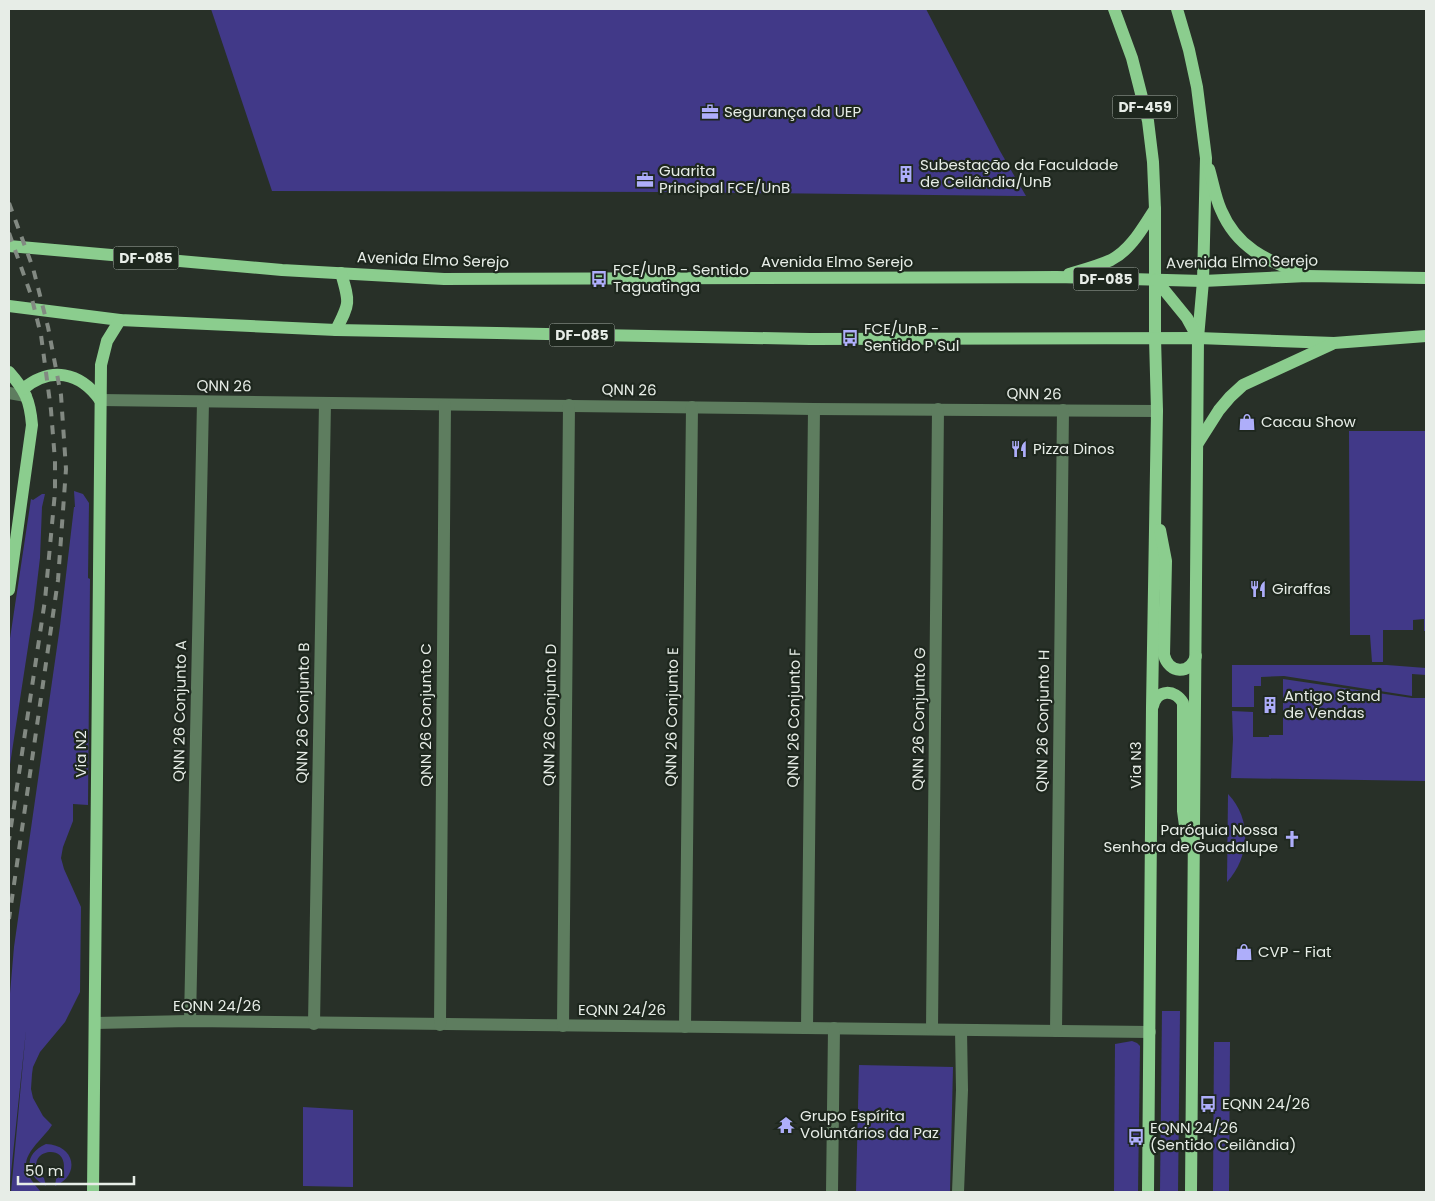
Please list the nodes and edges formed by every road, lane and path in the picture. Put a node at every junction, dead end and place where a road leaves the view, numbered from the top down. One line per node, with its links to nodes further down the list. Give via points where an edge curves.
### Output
1 (1114, 9): 4 (main road, DF-459, via 1132,58 1148,121)
2 (1177, 9): 3 (main road, DF-459, via 1197,87)
3 (1206, 158): 7 (main road, via 1221,210 1232,230 1249,249 1271,262); 11 (main road, DF-459)
4 (1155, 208): 8 (main road, via 1123,252 1100,265); 10 (main road, DF-459)
5 (9, 246): 6 (main road, Avenida Elmo Serejo / DF-085)
6 (341, 273): 8 (main road, Avenida Elmo Serejo / DF-085, via 444,279); 14 (main road, via 348,298)
7 (1307, 276): 9 (main road, Avenida Elmo Serejo / DF-085); 11 (main road, Avenida Elmo Serejo / DF-085)
8 (1057, 277): 10 (main road, Avenida Elmo Serejo / DF-085)
9 (1426, 278)
10 (1156, 280): 11 (main road, Avenida Elmo Serejo / DF-085); 16 (main road, DF-459); 17 (main road)
11 (1203, 281): 17 (main road, DF-459)
12 (9, 306): 13 (main road, DF-085)
13 (120, 320): 14 (main road, DF-085); 22 (main road, Via N2, via 104,348)
14 (336, 330): 16 (main road, DF-085, via 810,339)
15 (1426, 336): 18 (main road, DF-085)
16 (1156, 338): 17 (main road, DF-085); 31 (main road, Via N3)
17 (1198, 338): 18 (main road, DF-085); 32 (main road)
18 (1334, 343): 32 (main road, via 1243,385 1219,410)
19 (9, 372): 20 (main road)
20 (24, 392): 21 (street); 22 (main road, via 39,378 58,374 77,378); 34 (main road, via 32,425)
21 (9, 394)
22 (100, 400): 23 (street, QNN 26); 39 (main road, Via N2)
23 (203, 402): 24 (street, QNN 26); 38 (street, QNN 26 Conjunto A)
24 (325, 403): 25 (street, QNN 26); 40 (street, QNN 26 Conjunto B)
25 (445, 404): 26 (street, QNN 26); 41 (street, QNN 26 Conjunto C)
26 (569, 405): 27 (street, QNN 26); 42 (street, QNN 26 Conjunto D)
27 (692, 408): 28 (street, QNN 26); 43 (street, QNN 26 Conjunto E)
28 (814, 409): 29 (street, QNN 26); 44 (street, QNN 26 Conjunto F)
29 (938, 409): 30 (street, QNN 26); 46 (street, QNN 26 Conjunto G)
30 (1063, 410): 31 (street, QNN 26); 48 (street, QNN 26 Conjunto H)
31 (1157, 411): 33 (main road, Via N3)
32 (1198, 443): 35 (main road)
33 (1155, 506): 35 (main road, via 1166,561 1164,655 1172,668 1182,670 1191,665); 36 (main road, Via N3)
34 (9, 590)
35 (1196, 656): 37 (main road)
36 (1152, 707): 37 (main road, via 1165,693 1176,694 1183,703 1183,811); 49 (main road, Via N3)
37 (1194, 890): 54 (main road)
38 (190, 1021): 39 (street, EQNN 24/26); 40 (street, EQNN 24/26)
39 (94, 1023): 50 (main road, Via N2)
40 (314, 1024): 41 (street, EQNN 24/26)
41 (440, 1025): 42 (street, EQNN 24/26)
42 (563, 1026): 43 (street, EQNN 24/26)
43 (685, 1027): 44 (street, EQNN 24/26)
44 (807, 1028): 45 (street, EQNN 24/26)
45 (834, 1028): 46 (street, EQNN 24/26); 51 (street)
46 (932, 1029): 47 (street, EQNN 24/26)
47 (961, 1030): 48 (street, EQNN 24/26); 52 (street)
48 (1056, 1031): 49 (street, EQNN 24/26)
49 (1150, 1032): 53 (main road, Via N3)
50 (93, 1192)
51 (832, 1192)
52 (958, 1192)
53 (1148, 1192)
54 (1191, 1192)

